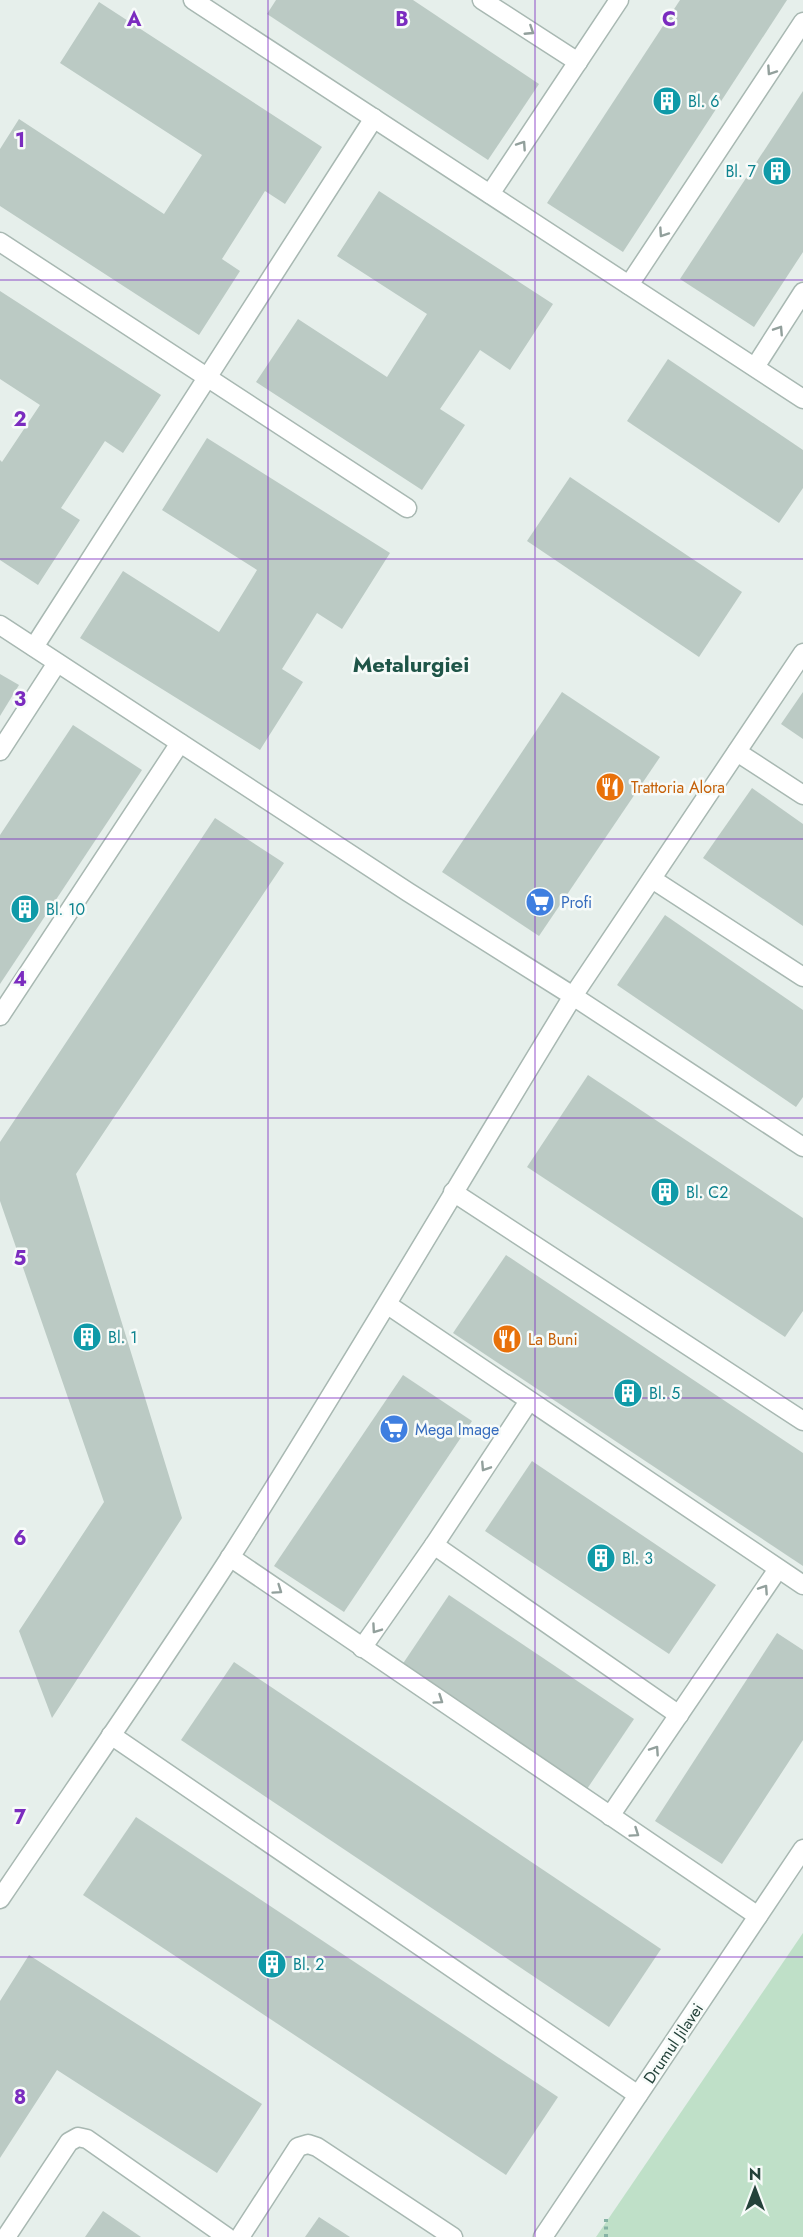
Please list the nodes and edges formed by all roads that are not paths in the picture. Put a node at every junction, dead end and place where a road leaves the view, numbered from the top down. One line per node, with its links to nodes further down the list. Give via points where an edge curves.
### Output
1 (482, 0): 5 (street, one-way to 5)
2 (619, 0): 5 (street)
3 (203, 3): 6 (street)
4 (803, 22): 9 (street, one-way to 9)
5 (578, 62): 7 (street, one-way to 5)
6 (374, 118): 7 (street); 12 (street)
7 (490, 194): 9 (street)
8 (0, 242): 12 (street)
9 (629, 285): 11 (street)
10 (803, 292): 11 (street, one-way to 10)
11 (755, 367): 13 (street)
12 (207, 378): 14 (street); 16 (street)
13 (803, 399)
14 (407, 508)
15 (0, 625): 16 (street)
16 (34, 647): 18 (street)
17 (803, 652): 21 (street)
18 (57, 663): 19 (street); 20 (street)
19 (180, 743): 25 (street); 26 (street)
20 (0, 751)
21 (737, 752): 22 (street); 23 (street)
22 (803, 795)
23 (652, 879): 24 (street); 25 (street)
24 (803, 977)
25 (573, 996): 27 (street); 28 (street)
26 (0, 1016)
27 (803, 1147)
28 (453, 1192): 29 (street); 31 (street)
29 (388, 1305): 30 (street); 33 (street)
30 (529, 1401): 32 (street, one-way to 32); 34 (street)
31 (803, 1421)
32 (434, 1545): 36 (street, one-way to 36); 37 (street)
33 (230, 1557): 36 (street, one-way to 36); 38 (street)
34 (778, 1569): 35 (street); 37 (street, one-way to 34)
35 (803, 1586)
36 (362, 1648): 39 (street, one-way to 39)
37 (679, 1715): 39 (street, one-way to 37)
38 (111, 1734): 41 (street); 43 (street)
39 (610, 1816): 42 (street, one-way to 42)
40 (803, 1849): 42 (street, Drumul Jilavei)
41 (0, 1899)
42 (758, 1916): 43 (street, Drumul Jilavei)
43 (638, 2095): 48 (street, Drumul Jilavei)
44 (6, 2237): 45 (street, via 69,2142 78,2138 87,2139)
45 (226, 2237)
46 (240, 2237): 47 (street, via 298,2147 308,2144)
47 (453, 2237)
48 (543, 2237)

